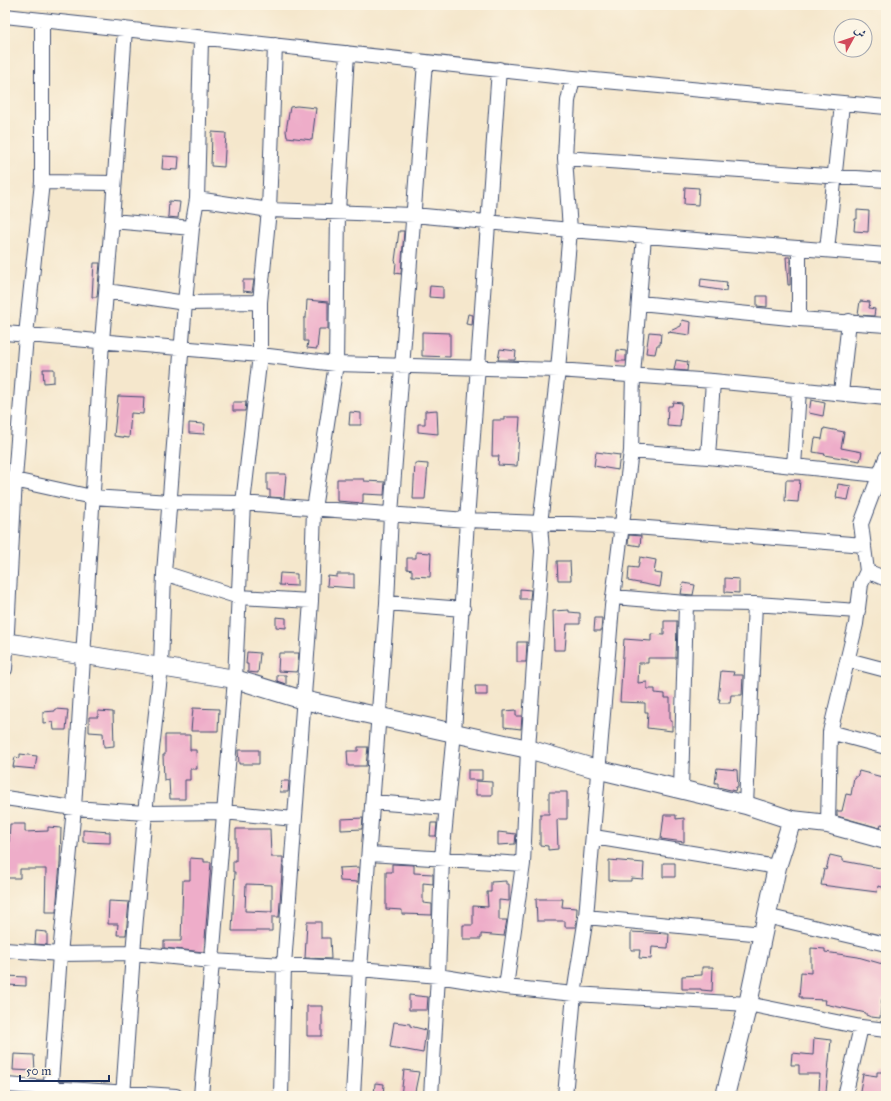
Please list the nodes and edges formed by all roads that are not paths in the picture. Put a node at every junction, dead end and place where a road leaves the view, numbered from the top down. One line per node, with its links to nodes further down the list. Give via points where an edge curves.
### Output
1 (5, 16): 2 (street)
2 (42, 20): 3 (street); 15 (street)
3 (125, 29): 4 (street); 16 (street)
4 (201, 39): 5 (street); 17 (street)
5 (275, 46): 6 (street); 18 (street)
6 (347, 54): 7 (street); 19 (street)
7 (425, 62): 8 (street); 20 (street)
8 (499, 69): 9 (street); 22 (street)
9 (573, 78): 10 (street); 12 (street, via 568,101)
10 (842, 104): 11 (street); 13 (street)
11 (886, 107)
12 (565, 158): 13 (street); 24 (street)
13 (835, 176): 14 (street); 27 (street)
14 (886, 180)
15 (42, 182): 16 (street); 37 (street)
16 (114, 183): 21 (street)
17 (197, 199): 18 (street); 23 (street)
18 (269, 210): 19 (street); 30 (street)
19 (338, 212): 20 (street); 41 (street)
20 (414, 215): 22 (street); 42 (street)
21 (112, 221): 23 (street); 29 (street)
22 (488, 221): 24 (street); 43 (street)
23 (192, 228): 31 (street)
24 (570, 230): 25 (street); 44 (street)
25 (644, 236): 26 (street); 32 (street)
26 (799, 248): 27 (street); 33 (street)
27 (827, 250): 28 (street)
28 (886, 255)
29 (107, 292): 31 (street); 38 (street)
30 (260, 302): 31 (street); 40 (street)
31 (185, 303): 39 (street)
32 (640, 303): 33 (street); 45 (street)
33 (798, 320): 34 (street)
34 (849, 321): 35 (street); 48 (street)
35 (886, 325)
36 (5, 333): 37 (street)
37 (26, 335): 38 (street); 55 (street)
38 (102, 342): 39 (street); 56 (street)
39 (182, 350): 40 (street); 57 (street)
40 (260, 355): 41 (street); 58 (street)
41 (336, 364): 42 (street); 59 (street)
42 (403, 367): 43 (street); 60 (street)
43 (479, 369): 44 (street); 61 (street)
44 (558, 370): 45 (street); 62 (street)
45 (633, 376): 46 (street); 50 (street)
46 (713, 381): 47 (street); 51 (street)
47 (799, 390): 48 (street); 53 (street)
48 (841, 394): 49 (street)
49 (886, 398)
50 (631, 451): 51 (street); 63 (street)
51 (708, 457): 53 (street)
52 (886, 460): 54 (street)
53 (794, 466): 54 (street)
54 (879, 476): 64 (street, via 861,524)
55 (10, 479): 56 (street); 76 (street)
56 (92, 497): 57 (street); 77 (street)
57 (170, 502): 58 (street); 66 (street)
58 (243, 503): 59 (street); 68 (street)
59 (314, 509): 60 (street); 70 (street)
60 (391, 514): 61 (street); 71 (street)
61 (467, 520): 62 (street); 74 (street)
62 (540, 524): 63 (street); 88 (street, via 542,551)
63 (622, 526): 64 (street); 69 (street)
64 (864, 545): 65 (street)
65 (867, 571): 67 (street); 75 (street, via 861,584)
66 (164, 573): 68 (street); 79 (street)
67 (886, 579)
68 (239, 597): 70 (street); 82 (street)
69 (614, 597): 72 (street); 89 (street)
70 (311, 601): 83 (street)
71 (388, 603): 74 (street); 84 (street)
72 (686, 603): 73 (street); 90 (street)
73 (755, 604): 75 (street); 93 (street)
74 (463, 608): 85 (street)
75 (858, 611): 78 (street)
76 (6, 642): 77 (street); 80 (street)
77 (83, 655): 79 (street); 94 (street)
78 (848, 660): 81 (street); 86 (street)
79 (161, 667): 82 (street); 97 (street)
80 (5, 669)
81 (886, 670)
82 (235, 679): 83 (street); 96 (street)
83 (303, 700): 84 (street); 98 (street)
84 (379, 717): 85 (street); 92 (street)
85 (454, 732): 88 (street); 95 (street)
86 (830, 732): 87 (street); 100 (street)
87 (886, 747)
88 (528, 749): 89 (street); 105 (street)
89 (600, 770): 90 (street); 101 (street)
90 (681, 790): 93 (street)
91 (5, 798): 94 (street)
92 (373, 802): 95 (street); 103 (street)
93 (746, 805): 99 (street)
94 (74, 808): 97 (street); 112 (street)
95 (447, 808): 104 (street)
96 (224, 812): 97 (street); 98 (street); 114 (street)
97 (145, 813): 113 (street)
98 (294, 819): 115 (street)
99 (792, 820): 100 (street); 106 (street)
100 (828, 824): 102 (street)
101 (594, 837): 106 (street); 108 (street)
102 (886, 840)
103 (370, 854): 104 (street); 116 (street)
104 (442, 858): 105 (street); 117 (street)
105 (524, 864): 118 (street)
106 (777, 867): 107 (street)
107 (766, 916): 109 (street); 110 (street)
108 (586, 917): 109 (street); 119 (street)
109 (763, 934): 120 (street)
110 (886, 944)
111 (5, 950): 112 (street)
112 (60, 954): 113 (street); 124 (street)
113 (133, 954): 114 (street); 125 (street)
114 (212, 962): 115 (street); 127 (street)
115 (284, 965): 116 (street); 128 (street)
116 (360, 969): 117 (street); 129 (street)
117 (438, 976): 118 (street); 130 (street)
118 (506, 987): 119 (street)
119 (574, 994): 120 (street); 131 (street)
120 (748, 1004): 121 (street); 132 (street)
121 (861, 1027): 122 (street); 133 (street)
122 (886, 1030)
123 (5, 1085): 124 (street)
124 (50, 1092): 125 (street)
125 (124, 1094): 126 (street)
126 (176, 1096)
127 (201, 1096)
128 (281, 1096)
129 (353, 1096)
130 (431, 1096)
131 (565, 1096)
132 (725, 1096)
133 (845, 1096)

